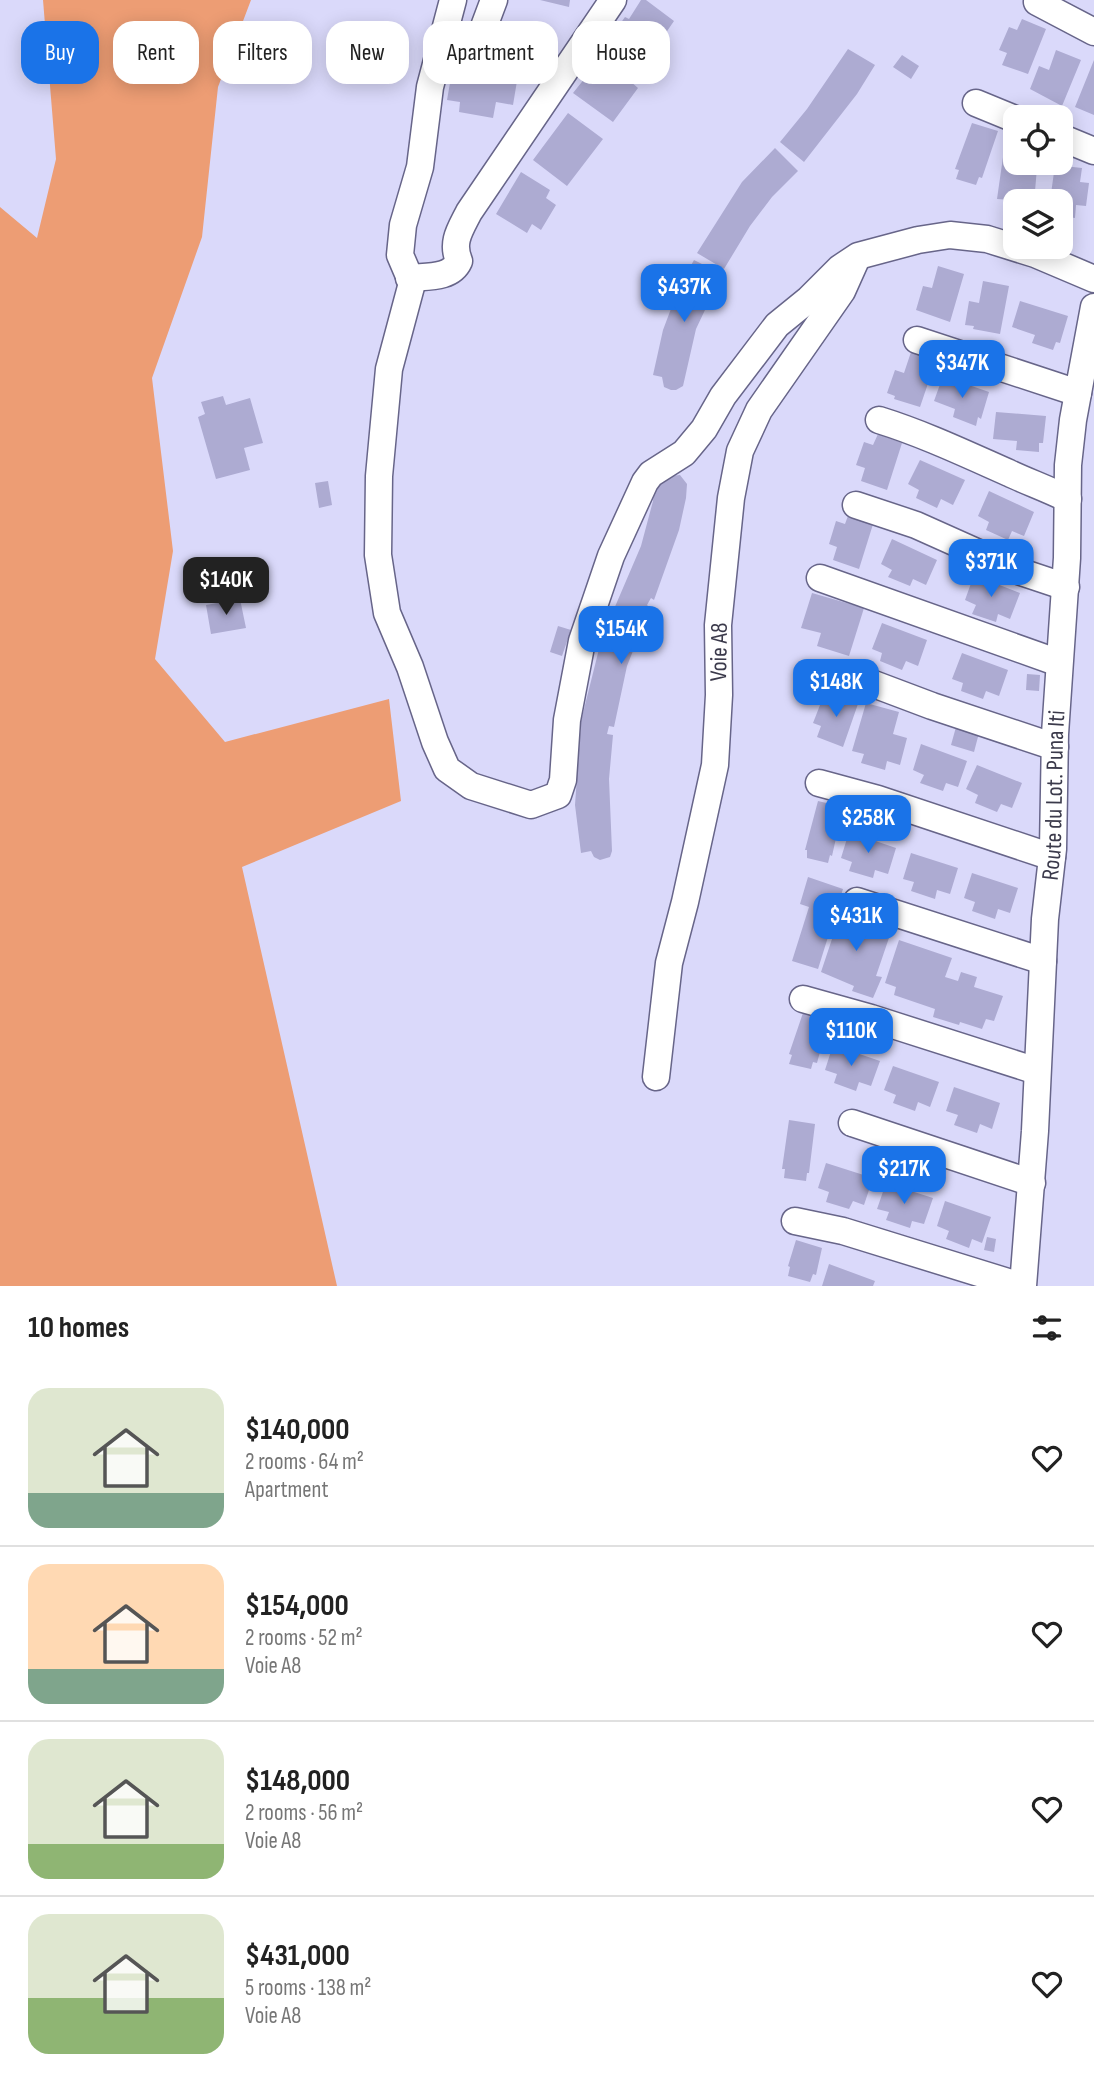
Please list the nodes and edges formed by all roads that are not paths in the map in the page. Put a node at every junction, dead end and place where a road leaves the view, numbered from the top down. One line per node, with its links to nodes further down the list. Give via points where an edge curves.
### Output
1 (453, 0): 12 (street, via 430,87 420,167 403,225 400,255)
2 (494, 0): 5 (street)
3 (613, 0): 12 (street, via 469,212 454,249 459,261 456,269)
4 (1037, 2): 6 (street)
5 (486, 21)
6 (1094, 32)
7 (976, 103): 8 (street)
8 (1003, 114)
9 (1073, 142): 10 (street)
10 (1094, 151)
11 (858, 256): 12 (street, via 777,325 684,453 645,482 611,556 582,641 566,720 558,795 531,805 463,781 447,769 387,613 378,555 379,476 390,369 411,291); 13 (street, via 950,235 988,239); 31 (street, Voie A8, via 842,291 759,410 740,451 718,625 715,765 669,963)
12 (410, 278)
13 (1094, 279)
14 (1094, 307): 16 (street, Route du Lot. Puna Iti)
15 (917, 340): 16 (street)
16 (1078, 393): 18 (street, Route du Lot. Puna Iti)
17 (879, 420): 18 (street, via 919,432)
18 (1068, 499): 21 (street, Route du Lot. Puna Iti)
19 (856, 505): 21 (street)
20 (820, 578): 22 (street)
21 (1066, 587): 22 (street, Route du Lot. Puna Iti)
22 (1059, 663): 24 (street, Route du Lot. Puna Iti)
23 (863, 680): 24 (street)
24 (1055, 747): 26 (street, Route du Lot. Puna Iti)
25 (819, 783): 26 (street)
26 (1052, 857): 28 (street, Route du Lot. Puna Iti)
27 (857, 901): 28 (street)
28 (1043, 961): 30 (street, Route du Lot. Puna Iti)
29 (803, 999): 30 (street)
30 (1037, 1071): 33 (street, Route du Lot. Puna Iti)
31 (656, 1077)
32 (852, 1123): 33 (street)
33 (1032, 1183): 35 (street, Route du Lot. Puna Iti)
34 (795, 1221): 35 (street, via 843,1231)
35 (1022, 1286)

